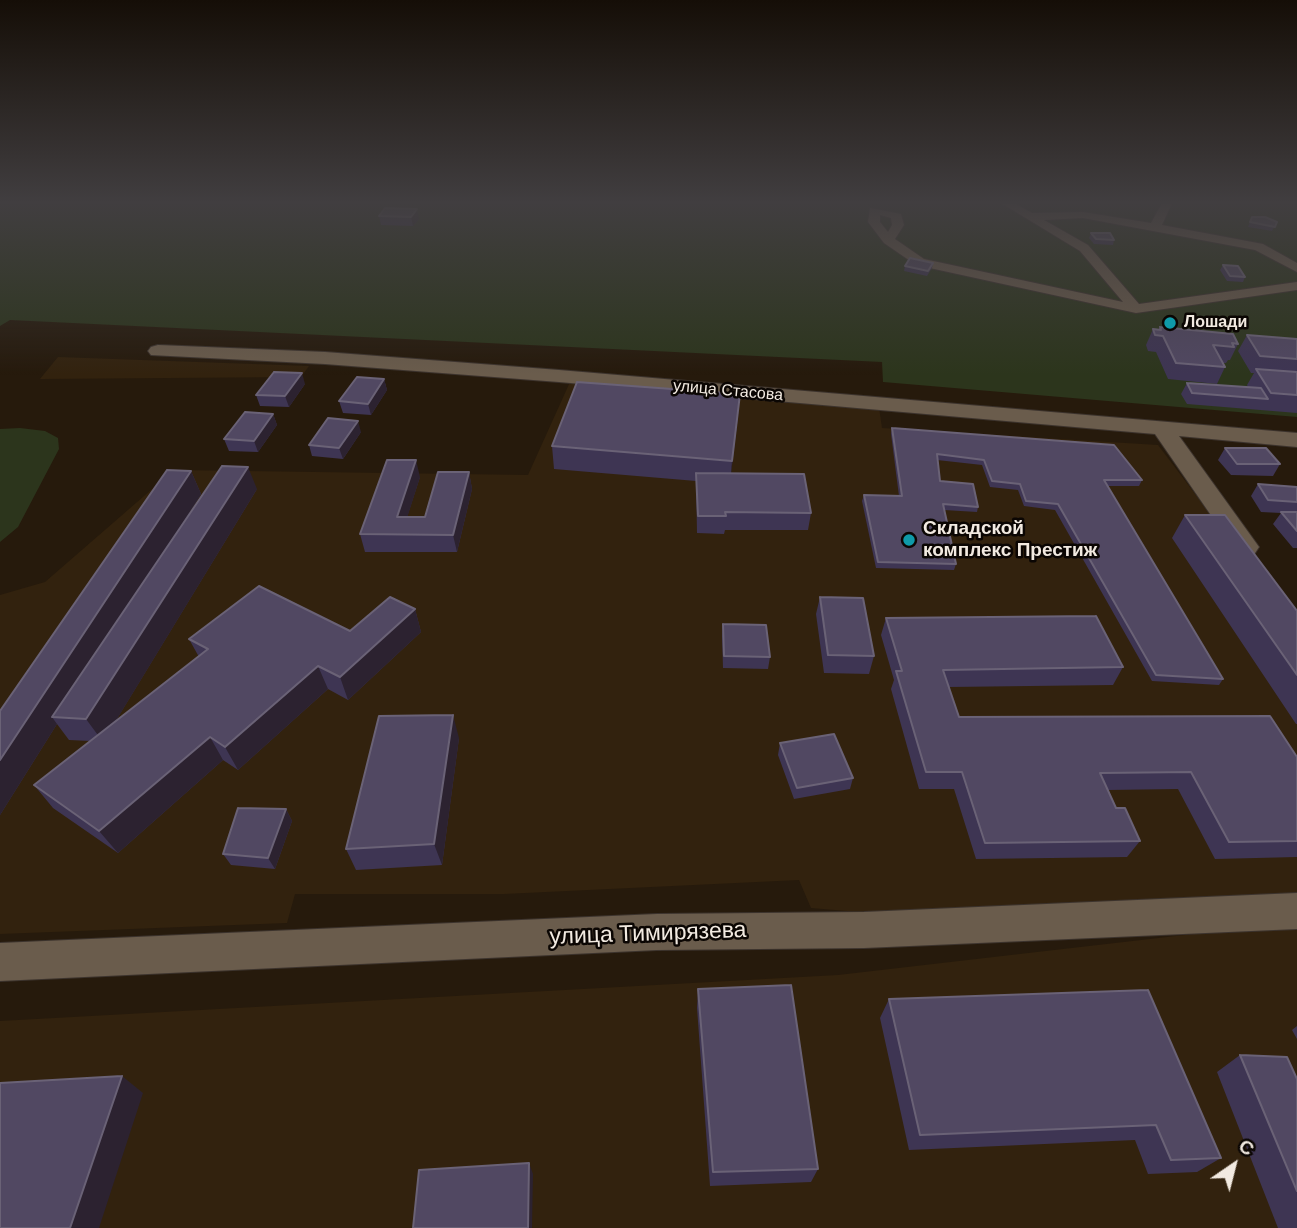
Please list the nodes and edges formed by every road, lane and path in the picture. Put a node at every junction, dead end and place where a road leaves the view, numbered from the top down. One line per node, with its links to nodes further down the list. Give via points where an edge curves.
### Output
1 (919, 260): 4 (street)
2 (1094, 260): 4 (street)
3 (1297, 286): 4 (street)
4 (1136, 309)
5 (158, 351): 6 (street, улица Стасова, via 559,376)
6 (1162, 429): 7 (street, улица Стасова); 8 (street)
7 (1297, 440)
8 (1257, 563)
9 (1297, 911): 10 (street, улица Тимирязева, via 864,929 657,932)
10 (0, 962)

